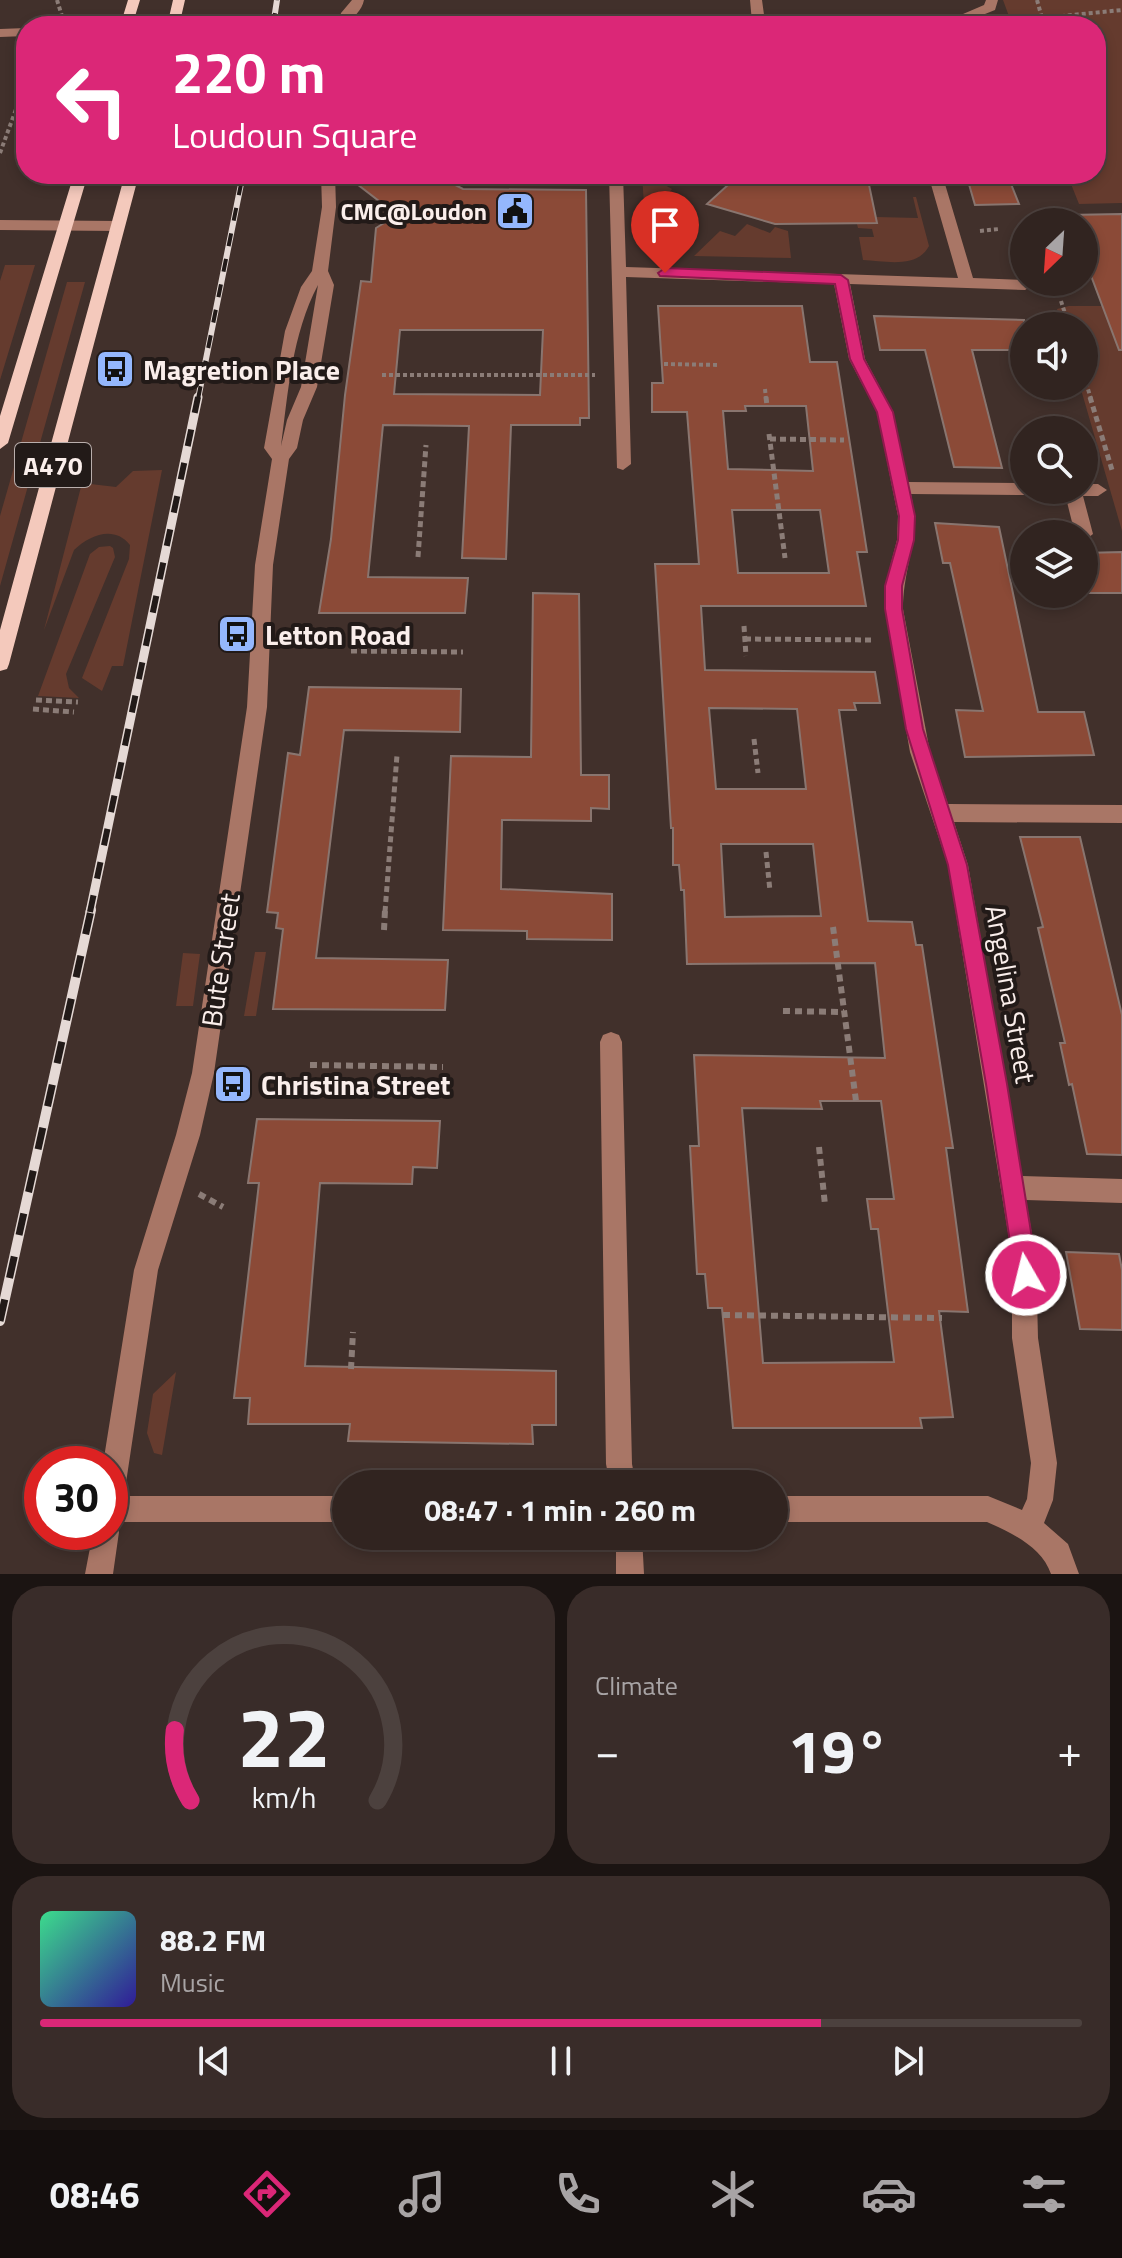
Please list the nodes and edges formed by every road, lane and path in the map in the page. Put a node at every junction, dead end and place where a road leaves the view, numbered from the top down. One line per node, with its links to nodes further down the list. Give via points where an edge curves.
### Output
1 (992, 0): 4 (street, via 984,12)
2 (1122, 10): 6 (path)
3 (1007, 13): 5 (path)
4 (971, 16)
5 (1012, 16)
6 (1062, 16)
7 (16, 109): 8 (path)
8 (0, 153)
9 (78, 184): 15 (main road, A470)
10 (129, 184): 16 (main road, A470)
11 (328, 184): 17 (street, Bute Street)
12 (616, 184): 18 (street)
13 (938, 184): 20 (street)
14 (0, 225): 15 (street)
15 (66, 226): 16 (street); 32 (main road, A470)
16 (118, 226): 47 (main road, A470)
17 (320, 271): 34 (street, Bute Street, via 326,285 309,387 289,448); 34 (street, Bute Street, via 309,284 291,336 272,448)
18 (618, 272): 19 (street); 35 (street)
19 (841, 280): 20 (street); 37 (street, Angelina Street, via 857,359 885,412)
20 (967, 283): 21 (street)
21 (1010, 284)
22 (1061, 301): 23 (path)
23 (1065, 312)
24 (664, 364): 25 (path)
25 (720, 365)
26 (382, 375): 27 (path)
27 (595, 375)
28 (765, 389): 30 (path)
29 (1091, 400): 36 (path)
30 (767, 406)
31 (844, 440): 40 (path, via 770,436)
32 (0, 443)
33 (426, 445): 39 (path)
34 (281, 457): 75 (street, Bute Street, via 264,565 257,707 203,1073 146,1270)
35 (623, 464)
36 (1114, 474)
37 (901, 488): 38 (street); 55 (street, Angelina Street, via 906,540 894,609 914,729)
38 (1010, 489)
39 (418, 557)
40 (785, 558)
41 (744, 626): 42 (path)
42 (745, 639): 43 (path); 46 (path)
43 (871, 640)
44 (351, 651): 45 (path)
45 (463, 652)
46 (746, 656)
47 (0, 664)
48 (36, 700): 49 (path)
49 (78, 702)
50 (33, 709): 51 (path)
51 (74, 712)
52 (754, 739): 54 (path)
53 (397, 755): 60 (path)
54 (758, 773)
55 (940, 813): 56 (street); 68 (street, Angelina Street, via 958,865)
56 (1122, 814)
57 (766, 852): 58 (path)
58 (770, 891)
59 (833, 927): 62 (path)
60 (384, 930)
61 (783, 1011): 62 (path)
62 (844, 1012): 66 (path)
63 (611, 1042): 76 (street)
64 (310, 1065): 65 (path)
65 (443, 1067)
66 (856, 1101)
67 (819, 1147): 70 (path)
68 (1014, 1188): 69 (street); 80 (street, Angelina Street, via 1026,1275 1025,1338 1044,1463 1040,1500)
69 (1122, 1191)
70 (825, 1205)
71 (723, 1315): 72 (path)
72 (942, 1318)
73 (353, 1332): 74 (path)
74 (351, 1369)
75 (119, 1446)
76 (620, 1470)
77 (128, 1509): 78 (street)
78 (332, 1509)
79 (788, 1509): 80 (street, via 988,1509)
80 (1028, 1527): 85 (street, via 1058,1554)
81 (103, 1550): 83 (street)
82 (629, 1550): 84 (street)
83 (99, 1574)
84 (630, 1574)
85 (1065, 1574)

